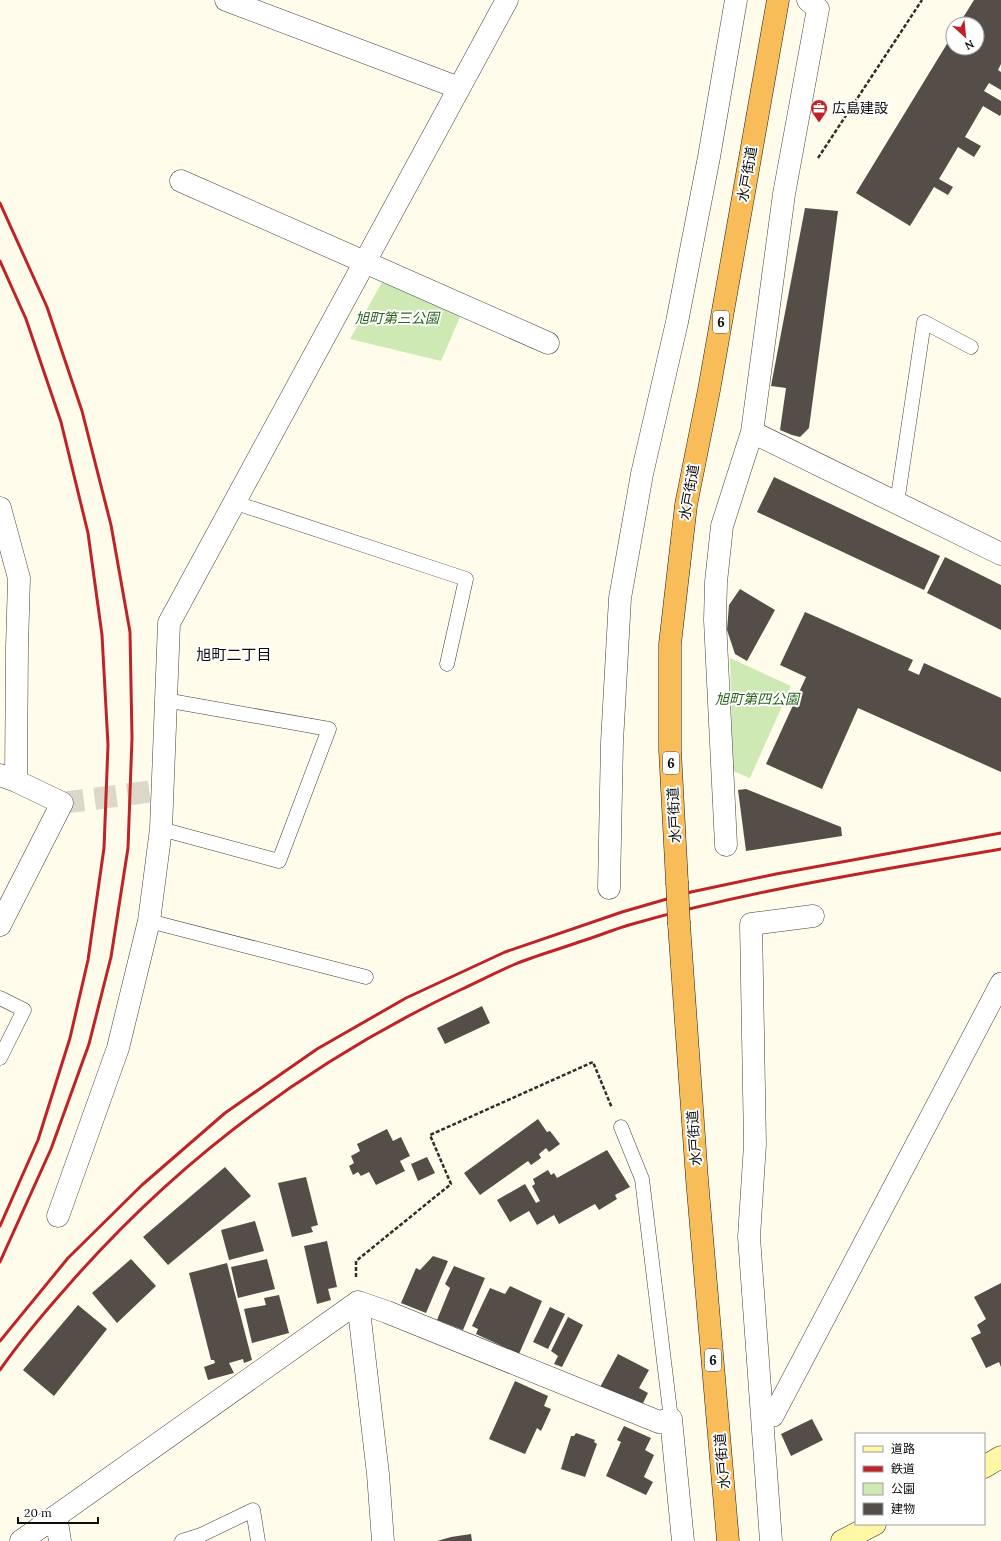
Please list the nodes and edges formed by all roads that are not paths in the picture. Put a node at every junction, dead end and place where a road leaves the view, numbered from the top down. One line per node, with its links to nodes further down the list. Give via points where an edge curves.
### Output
1 (226, 0): 6 (street)
2 (507, 0): 6 (street)
3 (736, 0): 22 (street, via 677,322 642,474 620,598 612,742)
4 (778, 0): 45 (highway, 水戸街道 / 6, bridge, via 709,390 686,505 670,644 670,750 677,882 697,1179)
5 (808, 0): 11 (street, via 818,9 784,194)
6 (458, 88): 8 (street)
7 (181, 181): 8 (street)
8 (365, 262): 9 (street); 12 (street)
9 (548, 343)
10 (971, 347): 13 (lane, via 924,322)
11 (752, 432): 13 (street); 21 (street, via 722,526 716,582 715,620)
12 (233, 502): 17 (lane, via 466,579); 18 (street, via 169,623)
13 (897, 503): 15 (street)
14 (0, 508): 16 (street, via 19,578)
15 (1001, 554)
16 (8, 646): 19 (street)
17 (447, 664)
18 (165, 700): 20 (street); 20 (lane, via 329,729 279,861)
19 (8, 778): 25 (street, via 62,803)
20 (161, 829): 24 (street)
21 (726, 845)
22 (609, 888)
23 (813, 916): 33 (street, via 751,924 755,1144 749,1238)
24 (149, 921): 26 (lane); 31 (street, via 118,1048)
25 (0, 925)
26 (366, 977)
27 (1001, 984): 33 (street, via 773,1416)
28 (0, 998): 29 (lane, via 24,1010)
29 (0, 1058)
30 (620, 1127): 34 (lane, via 642,1179)
31 (58, 1216)
32 (358, 1302): 34 (street, via 659,1422); 37 (street); 43 (street)
33 (762, 1416): 46 (street)
34 (671, 1419): 44 (street)
35 (1001, 1457): 36 (main road)
36 (985, 1466)
37 (56, 1516): 39 (street); 40 (street)
38 (873, 1525): 47 (main road)
39 (21, 1541)
40 (60, 1541)
41 (182, 1541): 42 (lane, via 201,1535 253,1510)
42 (258, 1541)
43 (383, 1541)
44 (683, 1541)
45 (728, 1541)
46 (771, 1541)
47 (842, 1541)

